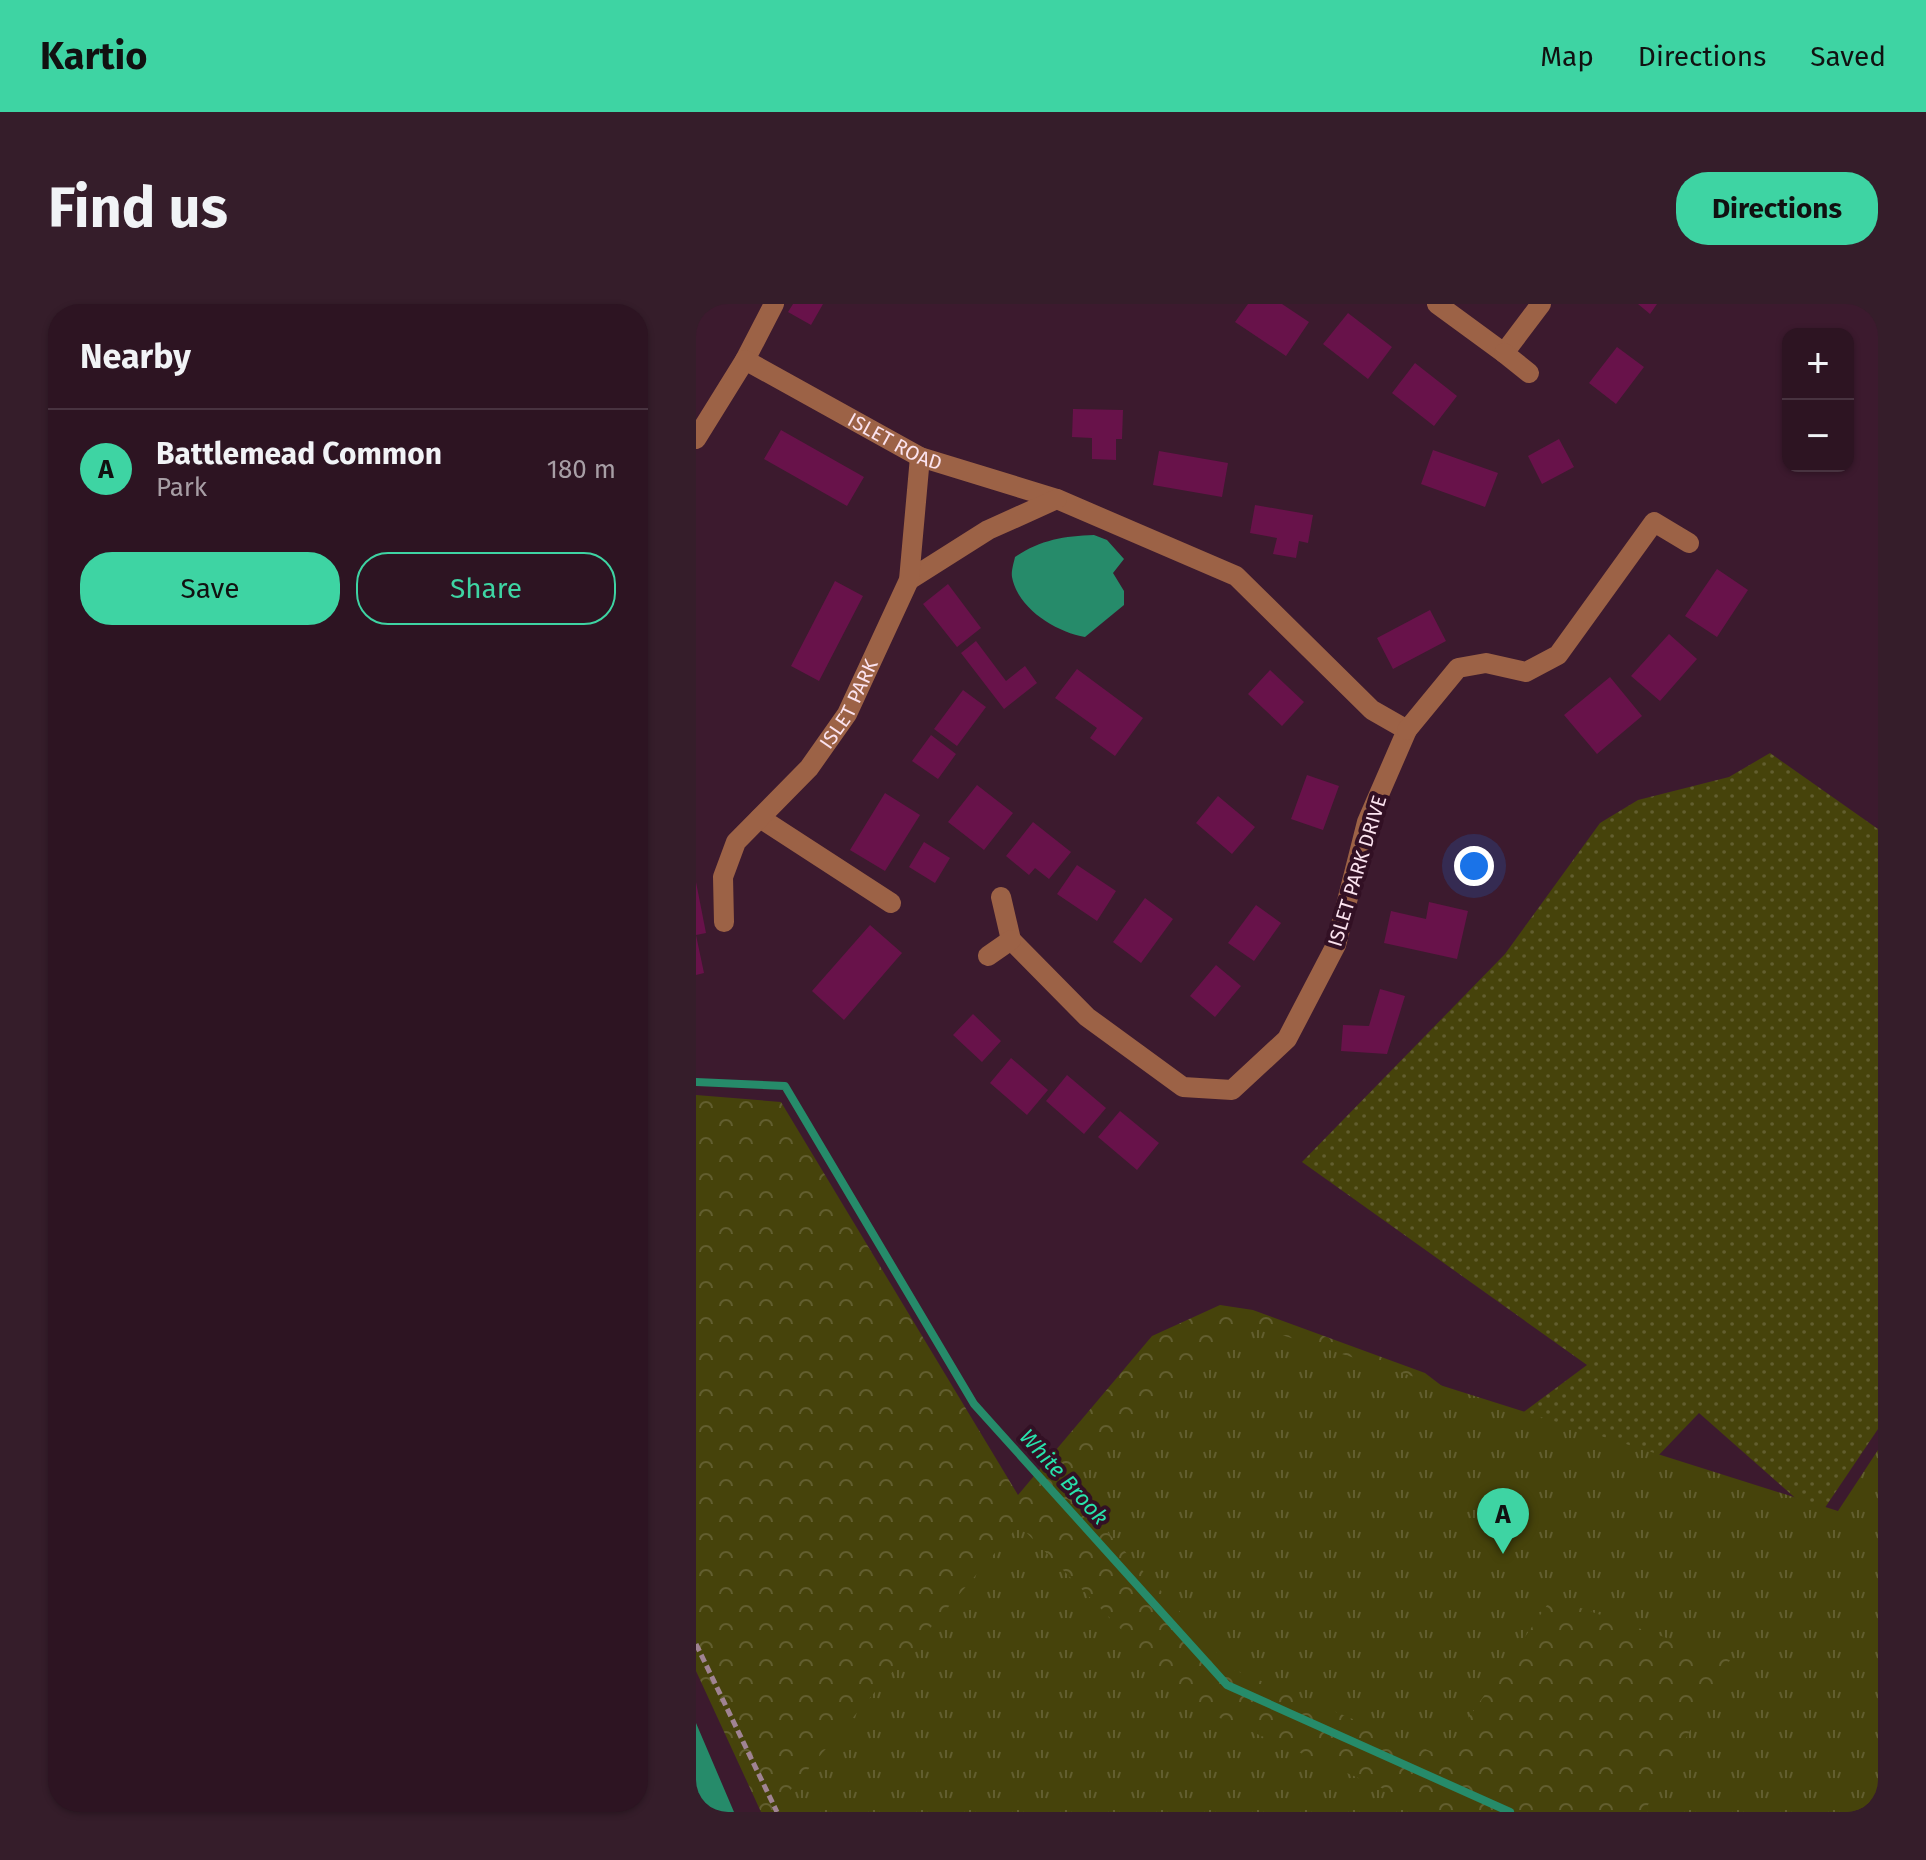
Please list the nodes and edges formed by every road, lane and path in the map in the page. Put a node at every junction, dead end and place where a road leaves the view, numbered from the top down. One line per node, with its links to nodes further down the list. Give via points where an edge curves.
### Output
1 (774, 304): 5 (street)
2 (1437, 304): 4 (street)
3 (1541, 304): 4 (street)
4 (1504, 353): 6 (street)
5 (745, 360): 7 (street); 8 (street, ISLET ROAD)
6 (1529, 373)
7 (696, 439)
8 (920, 457): 9 (street, ISLET ROAD); 11 (street, ISLET PARK)
9 (1057, 499): 11 (street, via 988,530); 12 (street, via 1236,576 1372,710)
10 (1689, 543): 12 (street, ISLET PARK DRIVE, via 1654,522 1558,655 1526,672 1486,663 1458,668)
11 (909, 580): 13 (street, ISLET PARK, via 847,714 809,768)
12 (1407, 730): 17 (street, ISLET PARK DRIVE, via 1367,822 1336,945 1287,1039 1232,1090 1183,1087 1087,1017)
13 (760, 818): 15 (street); 16 (street, ISLET PARK, via 736,842 727,860)
14 (1001, 897): 17 (street)
15 (891, 903)
16 (724, 922)
17 (1011, 940): 18 (street)
18 (988, 956)
19 (696, 1644): 20 (path)
20 (777, 1812)

